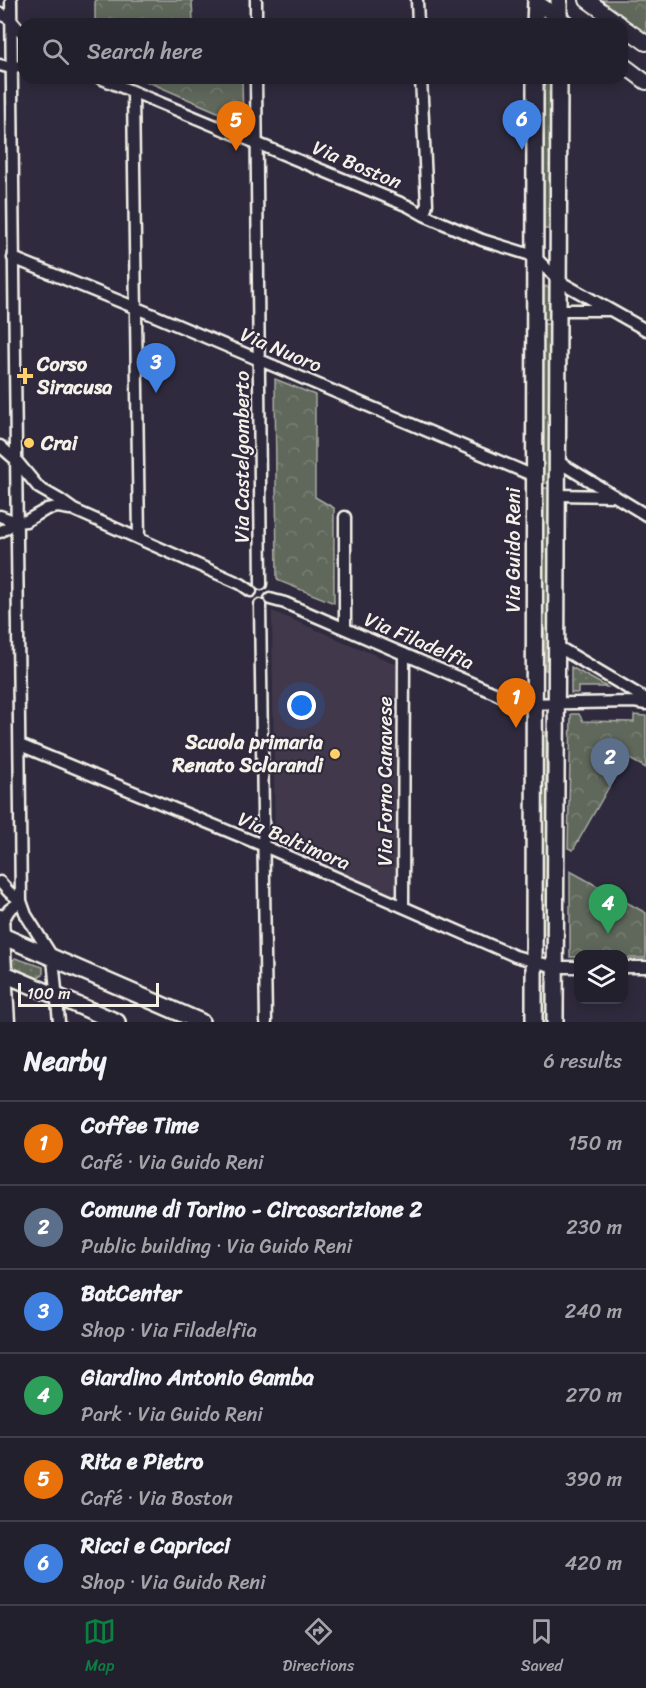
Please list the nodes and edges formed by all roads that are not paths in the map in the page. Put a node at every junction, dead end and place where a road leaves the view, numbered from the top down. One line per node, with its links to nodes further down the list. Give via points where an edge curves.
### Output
1 (11, 0): 14 (street)
2 (256, 0): 8 (street)
3 (417, 0): 9 (street)
4 (559, 0): 12 (main road)
5 (587, 0): 13 (street)
6 (534, 1): 10 (main road); 11 (street)
7 (0, 13): 14 (street)
8 (256, 18)
9 (418, 18)
10 (535, 18)
11 (557, 18)
12 (561, 18)
13 (611, 18)
14 (11, 20): 15 (street); 20 (street)
15 (18, 29)
16 (628, 30): 17 (street)
17 (646, 43)
18 (0, 64): 20 (street)
19 (18, 66): 20 (street)
20 (11, 68): 32 (street)
21 (628, 69): 22 (street)
22 (646, 82)
23 (115, 84): 28 (street, Via Boston)
24 (256, 84): 29 (street, Via Castelgomberto)
25 (421, 84): 30 (street, via 428,204)
26 (535, 84): 31 (main road, Via Guido Reni)
27 (559, 84): 33 (main road)
28 (134, 92): 29 (street, Via Boston); 34 (street)
29 (257, 144): 30 (street, Via Boston); 38 (street, Via Castelgomberto)
30 (423, 215): 31 (street, Via Boston, via 482,240)
31 (534, 256): 33 (street, Via Boston); 42 (main road, Via Guido Reni)
32 (14, 258): 34 (street, Via Nuoro); 40 (street)
33 (559, 281): 35 (main road); 36 (street, Via Boston)
34 (136, 307): 38 (street, Via Nuoro); 51 (street)
35 (558, 310): 36 (street); 41 (main road)
36 (610, 310): 37 (street, Via Boston)
37 (646, 330)
38 (259, 360): 42 (street, Via Nuoro); 52 (street, Via Castelgomberto)
39 (0, 446): 40 (street)
40 (15, 459): 45 (street, via 39,488); 49 (street)
41 (557, 461): 43 (main road); 44 (street)
42 (534, 476): 60 (main road, Via Guido Reni)
43 (557, 495): 44 (street); 56 (main road)
44 (614, 496): 46 (street)
45 (74, 510): 49 (street, via 52,507); 51 (street)
46 (646, 514)
47 (0, 516): 49 (street)
48 (345, 517): 55 (street)
49 (16, 522): 50 (street); 62 (street)
50 (0, 532)
51 (139, 539): 53 (street)
52 (261, 584): 53 (street); 54 (street, via 271,590)
53 (251, 591): 54 (street, via 253,601)
54 (265, 602): 55 (street, Via Filadelfia, via 285,603); 63 (street)
55 (345, 629): 57 (street, Via Filadelfia)
56 (557, 646): 58 (street); 59 (main road)
57 (404, 654): 60 (street, Via Filadelfia, via 514,702); 66 (street, Via Forno Canavese)
58 (646, 699)
59 (557, 703): 60 (street, Via Filadelfia); 61 (street, Via Filadelfia); 70 (main road)
60 (534, 704): 69 (main road, Via Guido Reni)
61 (646, 704)
62 (20, 745): 63 (street, Via Baltimora); 65 (street)
63 (264, 846): 66 (street, Via Baltimora); 80 (street)
64 (0, 882): 65 (street)
65 (21, 901): 67 (street, via 9,910); 68 (street)
66 (403, 907): 69 (street, Via Baltimora)
67 (1, 928): 68 (main road); 74 (main road)
68 (53, 958): 75 (street); 79 (main road)
69 (535, 962): 70 (street, Via Baltimora); 81 (main road, Via Guido Reni)
70 (555, 967): 71 (street); 82 (main road)
71 (574, 967)
72 (628, 967): 73 (street)
73 (646, 967)
74 (2, 973): 75 (main road); 77 (main road)
75 (56, 995): 76 (main road); 78 (street)
76 (109, 1021)
77 (6, 1022)
78 (59, 1022)
79 (201, 1022)
80 (266, 1022)
81 (534, 1022)
82 (555, 1022)

